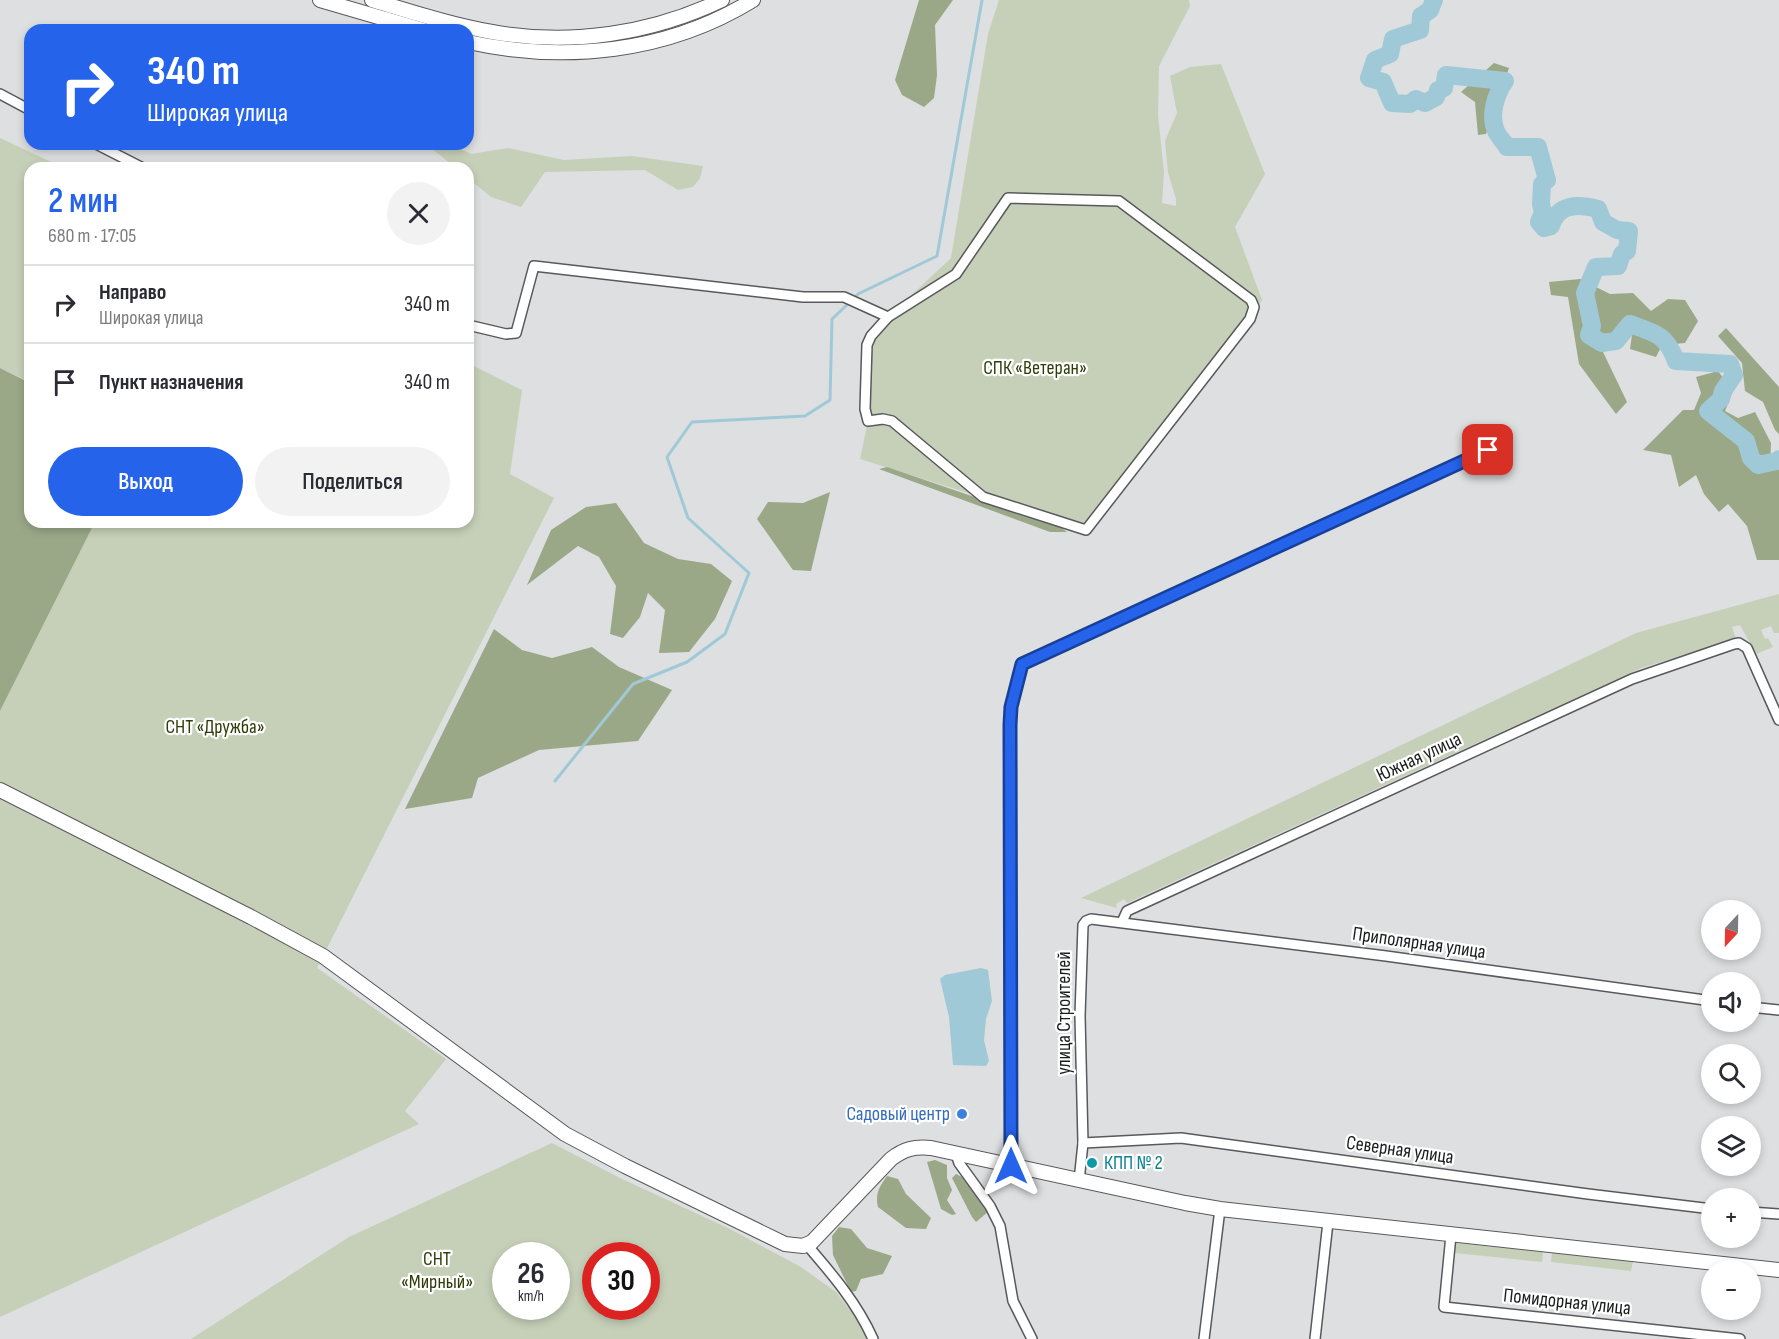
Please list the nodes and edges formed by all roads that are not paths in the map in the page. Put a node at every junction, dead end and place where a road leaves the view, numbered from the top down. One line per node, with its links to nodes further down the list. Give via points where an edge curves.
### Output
1 (320, 0): 5 (street)
2 (372, 0): 6 (street)
3 (722, 0): 7 (street, via 687,15 612,34 531,37)
4 (753, 0): 8 (street, via 690,31 625,47 546,53)
5 (402, 24)
6 (462, 24)
7 (474, 27)
8 (474, 43)
9 (0, 94): 10 (street)
10 (24, 107)
11 (108, 150): 12 (street)
12 (131, 162)
13 (888, 317): 13 (street, via 867,345 868,421 892,421 983,497 1086,530 1250,319 1254,307 1251,300 1119,201 1008,198 956,274); 14 (street, via 836,296 803,297 534,266 516,333)
14 (474, 326)
15 (1488, 450): 24 (street, via 1022,664 1010,725)
16 (1779, 720): 18 (street, Южная улица, via 1747,648 1734,644 1632,679 1127,911)
17 (0, 790): 32 (street, via 322,956 584,1146 773,1239 792,1246)
18 (1122, 922): 19 (street, Приполярная улица); 22 (street, улица Строителей, via 1091,919 1083,925)
19 (1701, 1000)
20 (1761, 1008): 21 (street)
21 (1779, 1010)
22 (1083, 1143): 25 (street); 26 (street, Северная улица, via 1181,1138)
23 (956, 1154): 24 (street); 32 (street, via 916,1147 900,1153); 35 (street, via 1000,1226 1013,1301)
24 (1011, 1166): 25 (street)
25 (1079, 1181): 28 (street)
26 (1701, 1208)
27 (1761, 1213): 29 (street)
28 (1220, 1214): 30 (street); 36 (street)
29 (1779, 1214)
30 (1328, 1227): 31 (street); 37 (street)
31 (1451, 1235): 33 (street); 38 (street, Помидорная улица, via 1444,1307)
32 (807, 1245): 34 (street, via 840,1284)
33 (1779, 1270)
34 (873, 1339)
35 (1032, 1339)
36 (1204, 1339)
37 (1315, 1339)
38 (1740, 1339)

